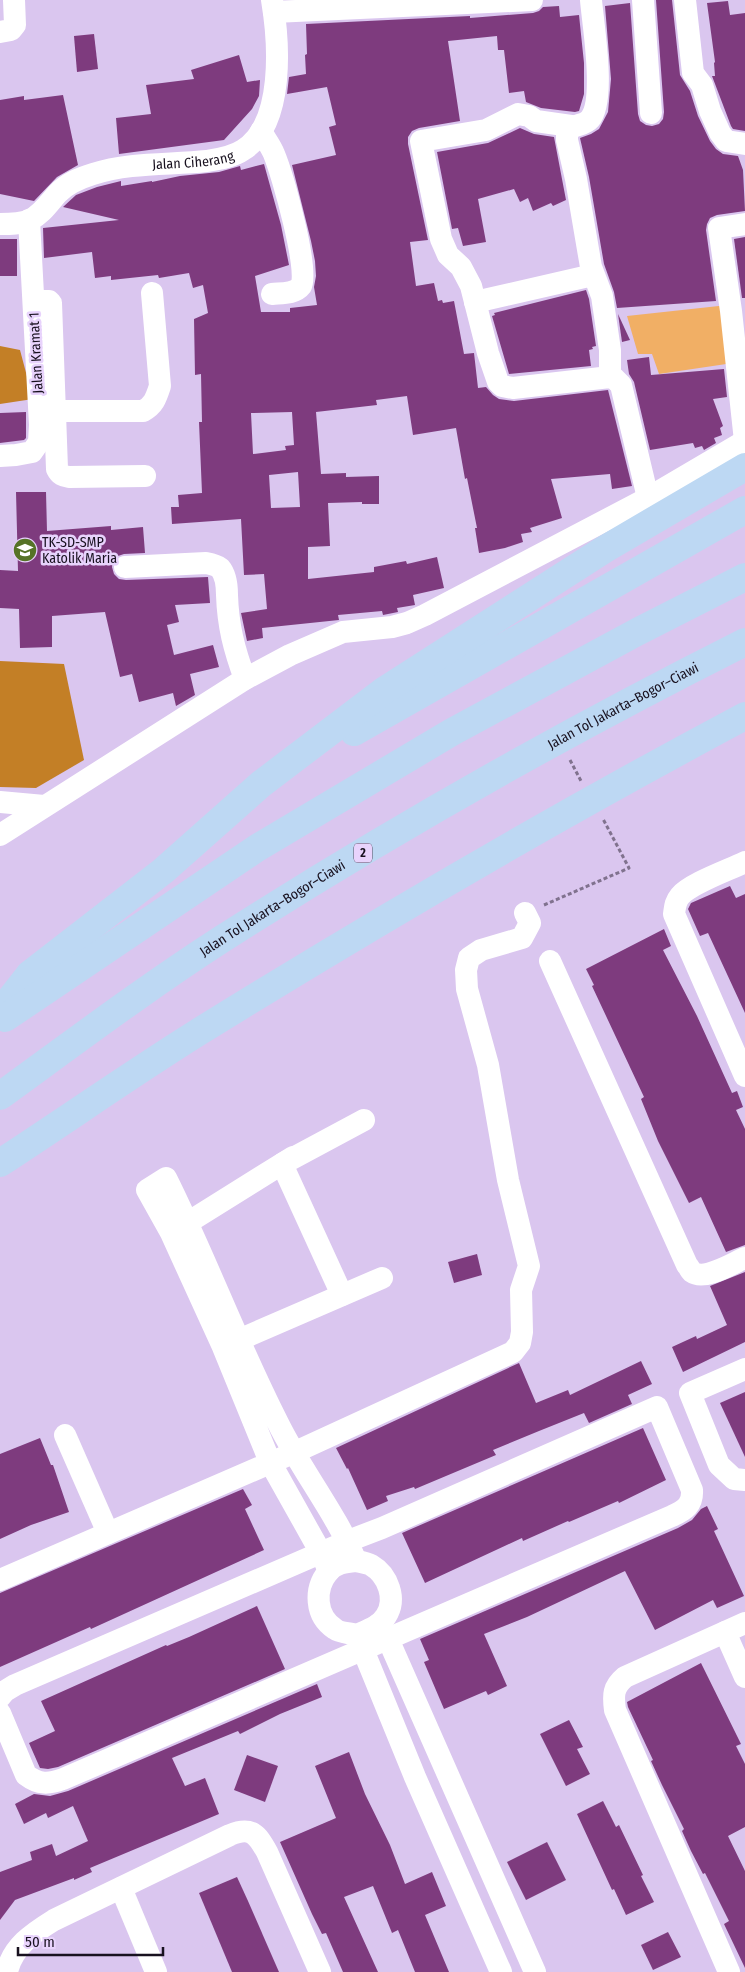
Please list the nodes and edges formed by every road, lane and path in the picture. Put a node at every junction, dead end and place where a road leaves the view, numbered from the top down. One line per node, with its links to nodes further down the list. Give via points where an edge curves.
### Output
1 (14, 0): 8 (street, via 15,25 11,30)
2 (532, 0): 6 (street)
3 (591, 0): 10 (street, via 597,103 590,120)
4 (644, 0): 9 (street)
5 (685, 0): 12 (street, via 693,73 702,85 720,133 726,141)
6 (450, 2): 7 (street)
7 (273, 6): 11 (street, Jalan Ciherang, via 278,67 271,105)
8 (0, 32)
9 (651, 113)
10 (571, 126): 16 (street, via 567,140); 20 (street, via 536,121 518,114 486,130 421,141 441,239 448,255 465,273)
11 (261, 131): 13 (street, Jalan Ciherang, via 245,149 223,158 126,167 82,177 66,186); 18 (street, via 274,154 282,179 304,272 296,290)
12 (745, 144)
13 (29, 220): 14 (street); 19 (street, Jalan Kramat 1)
14 (0, 224)
15 (745, 224): 23 (street, via 719,228)
16 (593, 275): 20 (street); 21 (street, via 602,296 610,350)
17 (152, 292): 22 (street, via 160,386 151,407 143,411)
18 (272, 294)
19 (34, 301): 22 (street, via 51,303); 24 (street, Jalan Kramat 1, via 39,442 32,452)
20 (475, 302): 21 (street, via 494,375 502,386 513,388)
21 (610, 377): 27 (street, via 621,385)
22 (56, 411): 26 (street, via 57,469 61,475)
23 (745, 441): 27 (street)
24 (0, 456)
25 (745, 467): 34 (highway, via 605,549 385,690)
26 (145, 476)
27 (648, 498): 32 (street, via 407,623 343,632)
28 (745, 510): 34 (highway)
29 (125, 567): 32 (street, via 206,563 220,568 227,588 230,632)
30 (745, 577): 43 (highway, via 452,732 266,843)
31 (745, 642): 45 (highway, Jalan Tol Jakarta–Bogor–Ciawi / 2, via 591,722 381,842 221,940)
32 (245, 679): 36 (street)
33 (745, 716): 47 (highway, via 426,895 196,1034)
34 (261, 784): 42 (highway, via 162,871 30,974)
35 (0, 802): 36 (street)
36 (44, 806): 37 (street)
37 (0, 835)
38 (745, 862): 44 (street, via 689,889 675,904 674,914)
39 (629, 868): 40 (path)
40 (525, 913): 55 (street, via 530,923 522,938 481,950 470,958 466,970 467,989 488,1065 510,1190 529,1266 522,1290 520,1343 513,1352)
41 (550, 961): 49 (street, via 687,1265 692,1272 710,1274)
42 (0, 1012)
43 (0, 1022)
44 (745, 1076)
45 (0, 1096)
46 (362, 1116): 48 (street)
47 (0, 1163)
48 (282, 1164): 51 (street); 52 (street, via 180,1228)
49 (745, 1258)
50 (382, 1278): 51 (street)
51 (342, 1295): 52 (street)
52 (231, 1343): 55 (street); 56 (street)
53 (745, 1369): 57 (street, via 690,1393 719,1465 734,1479)
54 (65, 1435): 58 (street)
55 (293, 1453): 56 (street); 59 (street)
56 (270, 1462): 58 (street); 60 (street)
57 (745, 1480)
58 (108, 1533): 61 (street)
59 (352, 1551): 60 (street, via 342,1563); 63 (street, via 382,1574 390,1586 391,1601); 63 (street, via 382,1528 657,1407 688,1477 692,1499 684,1510)
60 (325, 1562): 64 (street, via 318,1590 320,1613 335,1630); 66 (street, via 15,1685)
61 (0, 1580)
62 (735, 1628): 65 (street); 74 (street, via 625,1677 616,1685 613,1694 615,1710)
63 (384, 1632): 64 (street); 73 (street)
64 (360, 1643): 67 (street, via 317,1668 50,1783 33,1780 26,1775); 72 (street)
65 (745, 1677)
66 (0, 1697)
67 (0, 1713)
68 (121, 1888): 69 (street, via 38,1930 14,1952); 70 (street); 71 (street, via 240,1831 255,1834 267,1852)
69 (7, 1972)
70 (156, 1972)
71 (320, 1972)
72 (501, 1972)
73 (535, 1972)
74 (730, 1972)

